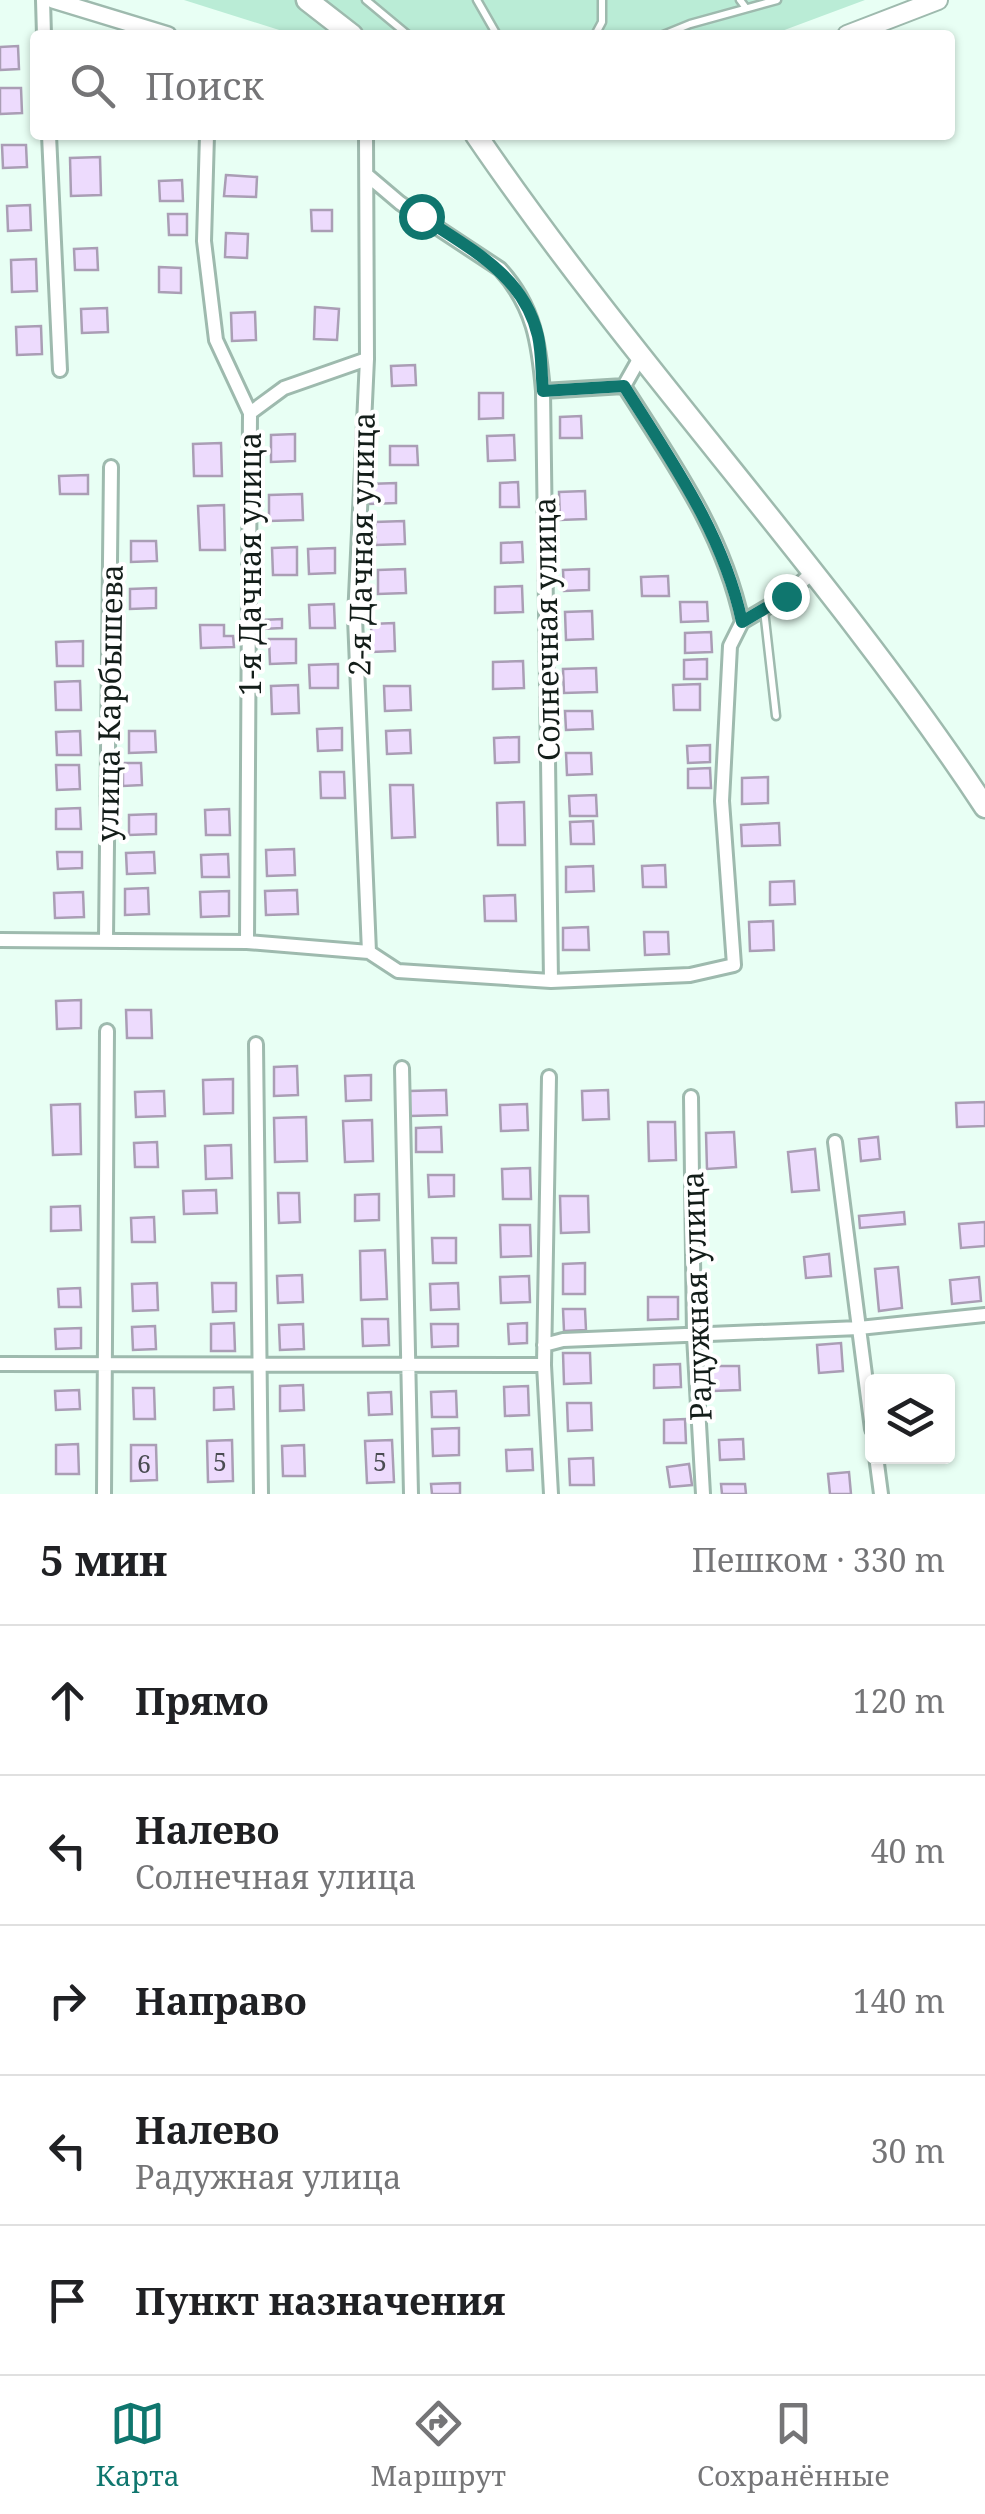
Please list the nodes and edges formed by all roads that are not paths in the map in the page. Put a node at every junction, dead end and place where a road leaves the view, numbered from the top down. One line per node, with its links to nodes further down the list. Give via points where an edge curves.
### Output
1 (43, 0): 11 (street)
2 (53, 0): 12 (street)
3 (306, 0): 13 (main road)
4 (366, 0): 14 (lane)
5 (477, 0): 15 (lane)
6 (602, 0): 16 (lane)
7 (740, 0): 10 (lane)
8 (778, 0): 10 (lane)
9 (938, 0): 18 (main road)
10 (746, 8): 17 (lane)
11 (44, 30)
12 (152, 30)
13 (345, 30)
14 (402, 30)
15 (494, 30)
16 (598, 30)
17 (675, 30)
18 (860, 30)
19 (49, 140): 26 (street)
20 (207, 140): 29 (street, 1-я Дачная улица, via 204,241 216,340)
21 (366, 140): 23 (street, 2-я Дачная улица)
22 (480, 140): 24 (main road)
23 (367, 175): 25 (street, 2-я Дачная улица); 28 (street, Солнечная улица, via 511,281 538,338)
24 (641, 356): 27 (street); 31 (main road)
25 (367, 359): 29 (street, via 284,388); 39 (street, 2-я Дачная улица, via 354,618)
26 (60, 370)
27 (624, 386): 28 (street); 33 (street, via 713,531)
28 (543, 391): 40 (street, Солнечная улица)
29 (250, 412): 38 (street, 1-я Дачная улица)
30 (112, 466): 36 (street, улица Карбышева)
31 (813, 572): 32 (street); 35 (main road)
32 (764, 610): 33 (street); 34 (lane)
33 (742, 622): 40 (street, via 727,663 722,766 734,965 690,975)
34 (776, 716)
35 (985, 807)
36 (106, 939): 37 (street); 38 (street)
37 (0, 940)
38 (247, 942): 39 (street)
39 (369, 952): 40 (street, via 398,971)
40 (550, 982)
41 (107, 1031): 53 (street)
42 (256, 1044): 54 (street)
43 (402, 1068): 55 (street)
44 (550, 1077): 50 (street)
45 (691, 1097): 49 (street, Радужная улица)
46 (835, 1142): 48 (street)
47 (985, 1314): 48 (street)
48 (859, 1328): 49 (street); 56 (street)
49 (694, 1336): 50 (street); 62 (street, Радужная улица)
50 (544, 1345): 52 (street)
51 (0, 1364): 53 (street)
52 (544, 1365): 55 (street); 61 (street)
53 (105, 1366): 54 (street); 58 (street)
54 (259, 1366): 55 (street); 59 (street)
55 (408, 1366): 60 (street)
56 (865, 1374)
57 (877, 1464): 63 (street)
58 (104, 1494)
59 (261, 1494)
60 (411, 1494)
61 (551, 1494)
62 (703, 1494)
63 (881, 1494)

